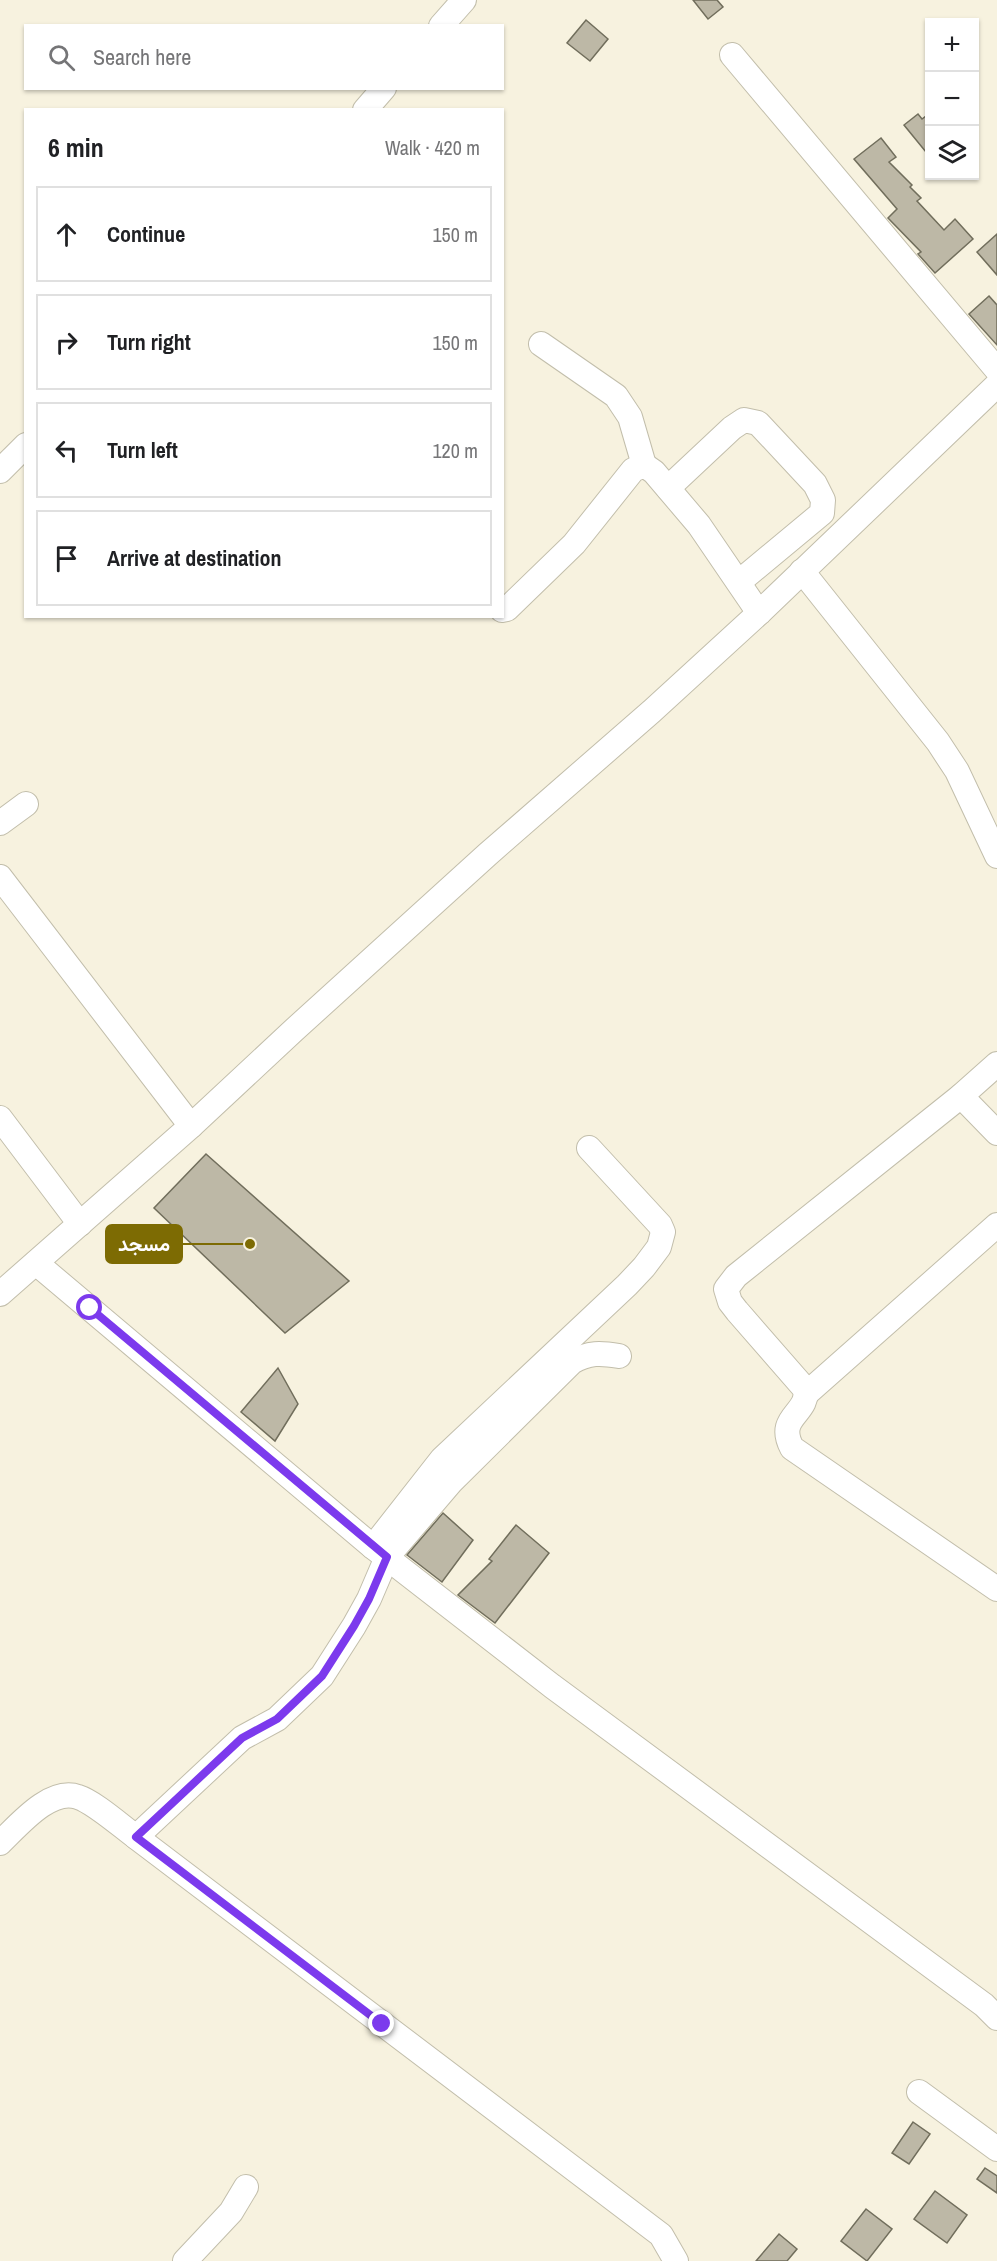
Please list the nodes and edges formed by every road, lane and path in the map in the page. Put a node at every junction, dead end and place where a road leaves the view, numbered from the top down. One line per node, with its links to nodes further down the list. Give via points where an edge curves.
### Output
1 (464, 0): 2 (street)
2 (443, 24)
3 (732, 56): 7 (street)
4 (382, 90): 5 (street)
5 (367, 108)
6 (541, 344): 10 (street, via 616,396 630,417)
7 (997, 370)
8 (997, 385): 13 (street)
9 (24, 447): 11 (street)
10 (644, 465): 12 (street); 15 (street, via 633,470 574,544)
11 (0, 471)
12 (668, 488): 14 (street); 14 (street, via 744,420 758,423 815,484 823,500 822,513)
13 (802, 571): 16 (street); 19 (street, via 938,742 957,771)
14 (739, 582): 16 (street)
15 (504, 610)
16 (759, 613): 24 (street)
17 (26, 804): 18 (street)
18 (0, 823)
19 (997, 856)
20 (4, 893): 24 (street)
21 (997, 1064): 22 (street)
22 (960, 1096): 25 (street); 32 (street, via 728,1285 730,1302 801,1384)
23 (0, 1118): 27 (street)
24 (191, 1126): 27 (street)
25 (997, 1133)
26 (589, 1148): 33 (street, via 660,1225 663,1232 659,1247 627,1286 442,1459)
27 (81, 1224): 29 (street)
28 (997, 1225): 32 (street)
29 (36, 1263): 30 (street); 33 (street)
30 (0, 1294)
31 (619, 1356): 33 (street, via 592,1353 572,1362)
32 (806, 1395): 34 (street, via 786,1432 792,1448)
33 (380, 1552): 35 (street, via 369,1599 322,1676 277,1719 242,1738); 37 (street, via 552,1686)
34 (997, 1589)
35 (136, 1837): 36 (street, via 79,1797 66,1795 53,1798 34,1811); 42 (street, via 661,2235)
36 (0, 1843)
37 (997, 2018)
38 (919, 2092): 39 (street)
39 (997, 2149)
40 (246, 2187): 41 (street, via 231,2212)
41 (185, 2261)
42 (676, 2261)

